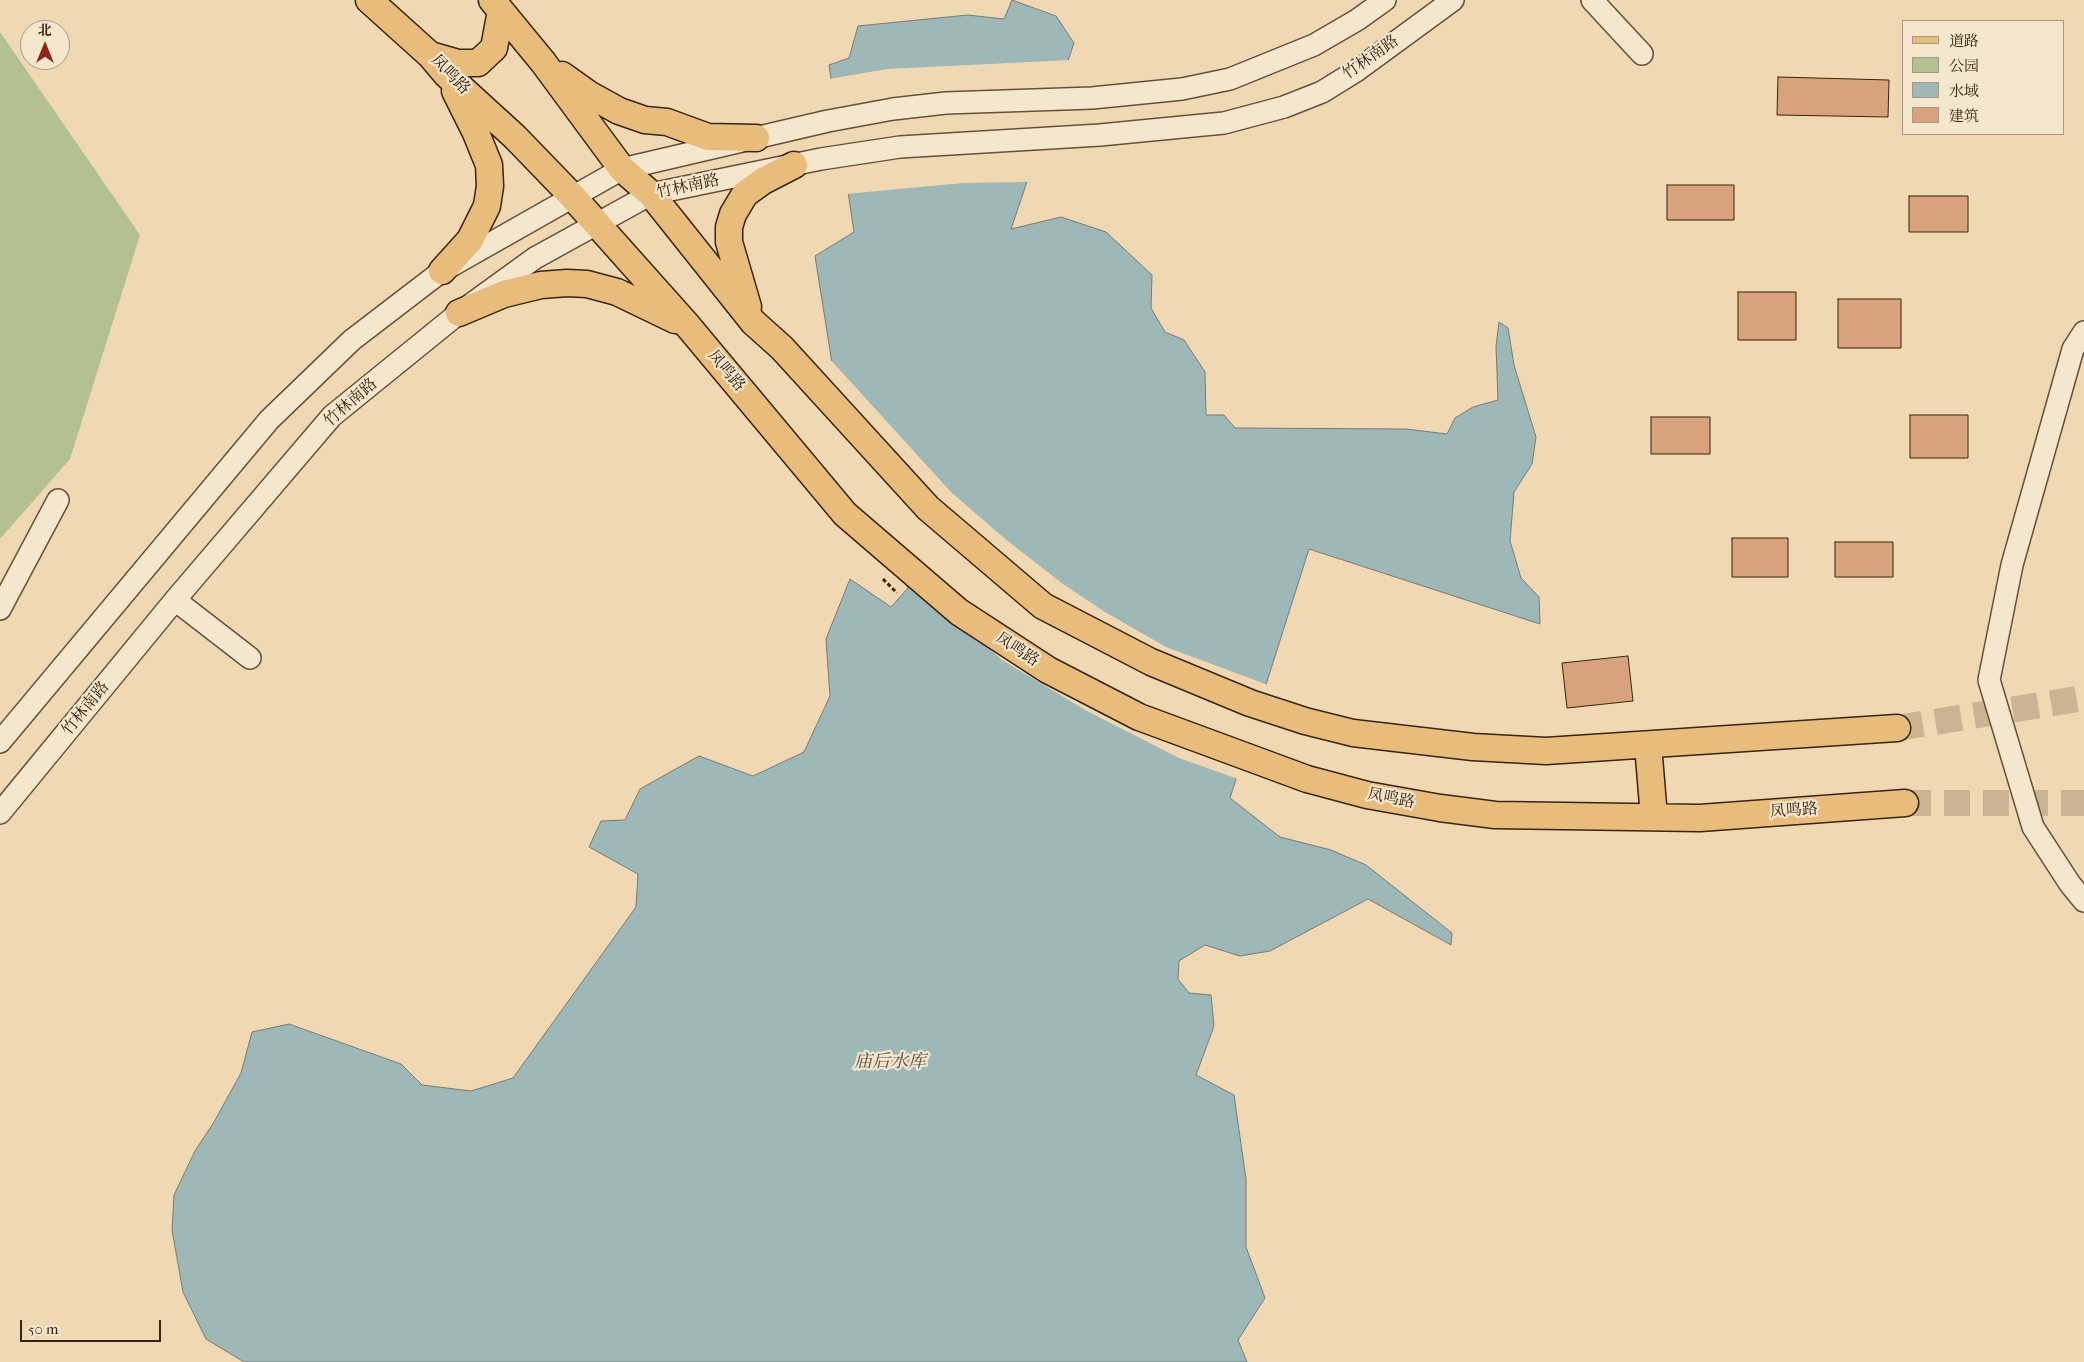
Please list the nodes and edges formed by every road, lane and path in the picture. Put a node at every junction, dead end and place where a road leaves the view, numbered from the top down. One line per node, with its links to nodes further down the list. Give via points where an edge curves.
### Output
1 (369, 0): 8 (main road, 凤鸣路)
2 (1385, 0): 9 (street, 竹林南路, via 1314,46 1230,79 1182,90 1092,98 946,103 893,109)
3 (1453, 0): 10 (street, 竹林南路, via 1322,92 1284,107 1224,123 1100,135 900,147)
4 (1592, 0): 6 (street)
5 (496, 6): 7 (main road); 8 (main road, via 494,48 478,63)
6 (1642, 54)
7 (543, 62): 9 (main road, via 619,112 645,120 667,122 708,137); 11 (main road)
8 (438, 64): 13 (main road, 凤鸣路); 15 (main road, via 490,165 488,206 470,240)
9 (756, 138): 11 (street, 竹林南路)
10 (794, 165): 12 (street, 竹林南路); 17 (main road, via 745,194 729,227 729,242)
11 (622, 169): 12 (main road); 13 (street, 竹林南路)
12 (651, 194): 14 (street, 竹林南路); 17 (main road)
13 (572, 196): 14 (main road, 凤鸣路); 15 (street, 竹林南路)
14 (598, 224): 16 (street, 竹林南路, via 534,258); 18 (main road, 凤鸣路)
15 (442, 271): 27 (street, 竹林南路, via 352,340 268,420)
16 (459, 313): 18 (main road, via 504,294 541,285 587,284 617,292); 23 (street, 竹林南路, via 332,416)
17 (753, 322): 28 (main road, via 782,348 928,508 1042,606 1151,662 1250,703 1353,733 1528,750)
18 (688, 326): 31 (main road, 凤鸣路, via 845,514 959,612 1048,670 1139,717 1289,773 1367,795 1495,814)
19 (2084, 332): 32 (street, via 2073,349 2012,565 1989,680 2033,827)
20 (58, 500): 24 (street)
21 (876, 572): 22 (path)
22 (897, 592)
23 (175, 600): 25 (street); 30 (street, 竹林南路)
24 (0, 609)
25 (250, 658)
26 (1897, 728): 28 (main road)
27 (0, 742)
28 (1648, 745): 31 (main road)
29 (1905, 803): 31 (main road, 凤鸣路, via 1700,818)
30 (0, 813)
31 (1654, 817)
32 (2084, 901)

